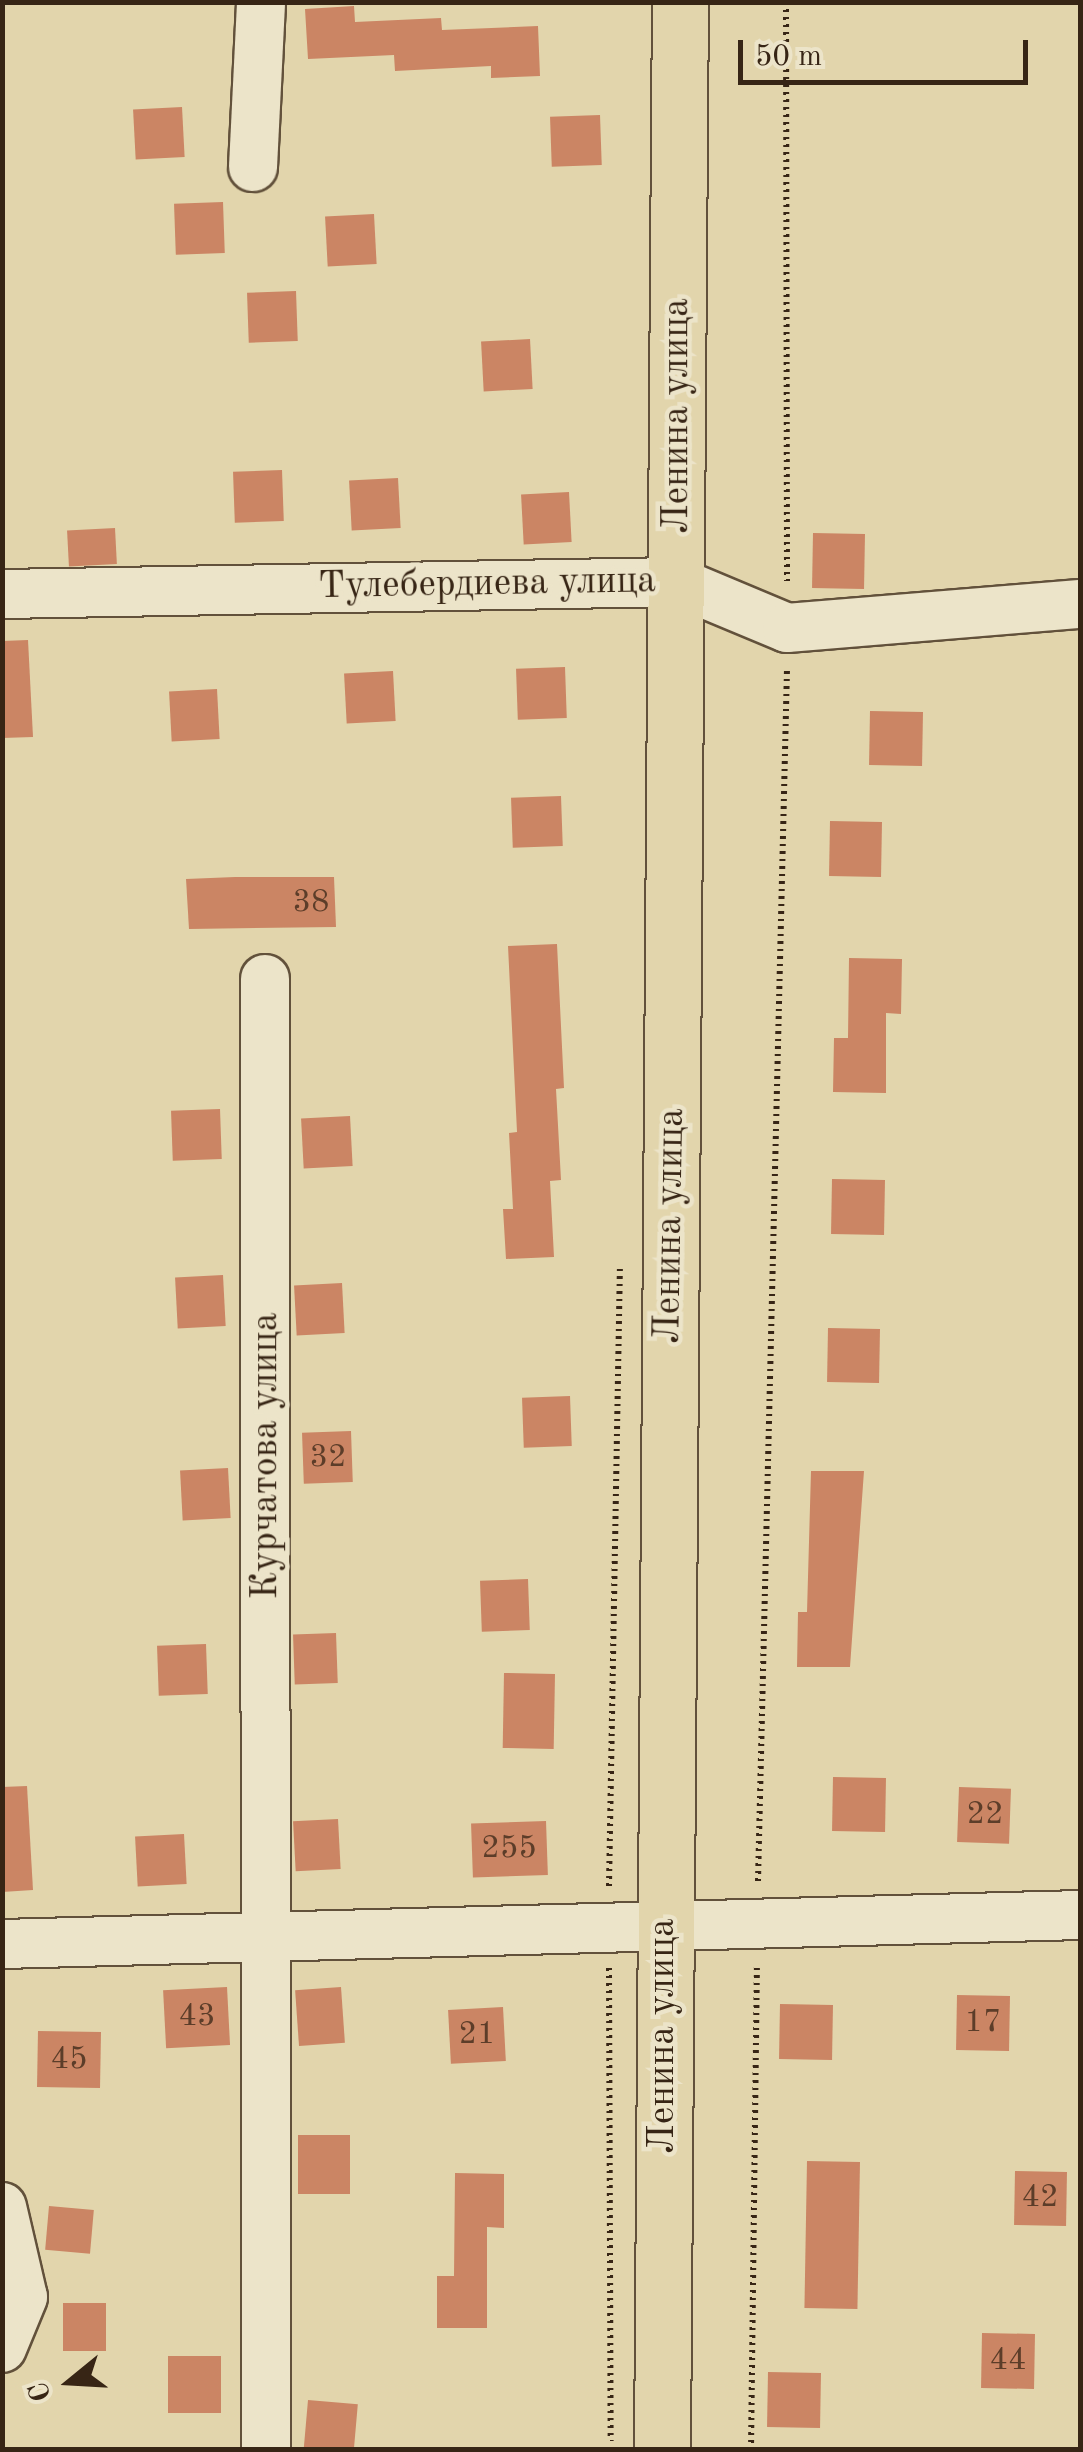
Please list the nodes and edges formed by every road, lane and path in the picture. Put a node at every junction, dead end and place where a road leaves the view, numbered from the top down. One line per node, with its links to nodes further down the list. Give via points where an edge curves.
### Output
1 (262, 2): 4 (street)
2 (680, 2): 5 (main road, Ленина улица)
3 (786, 2): 8 (path)
4 (253, 167)
5 (677, 582): 6 (street, Тулебердиева улица); 8 (street, Тулебердиева улица); 11 (main road, Ленина улица)
6 (2, 594)
7 (1080, 604): 8 (street, Тулебердиева улица)
8 (788, 628): 12 (path)
9 (265, 979): 13 (street, Курчатова улица)
10 (1080, 1915): 12 (street)
11 (664, 1924): 12 (street); 13 (street); 18 (main road, Ленина улица)
12 (757, 1929): 19 (path)
13 (270, 1934): 14 (street); 17 (street, Курчатова улица)
14 (2, 1944)
15 (2, 2207): 16 (street, via 23,2297)
16 (2, 2348)
17 (266, 2450)
18 (662, 2450)
19 (751, 2450)

